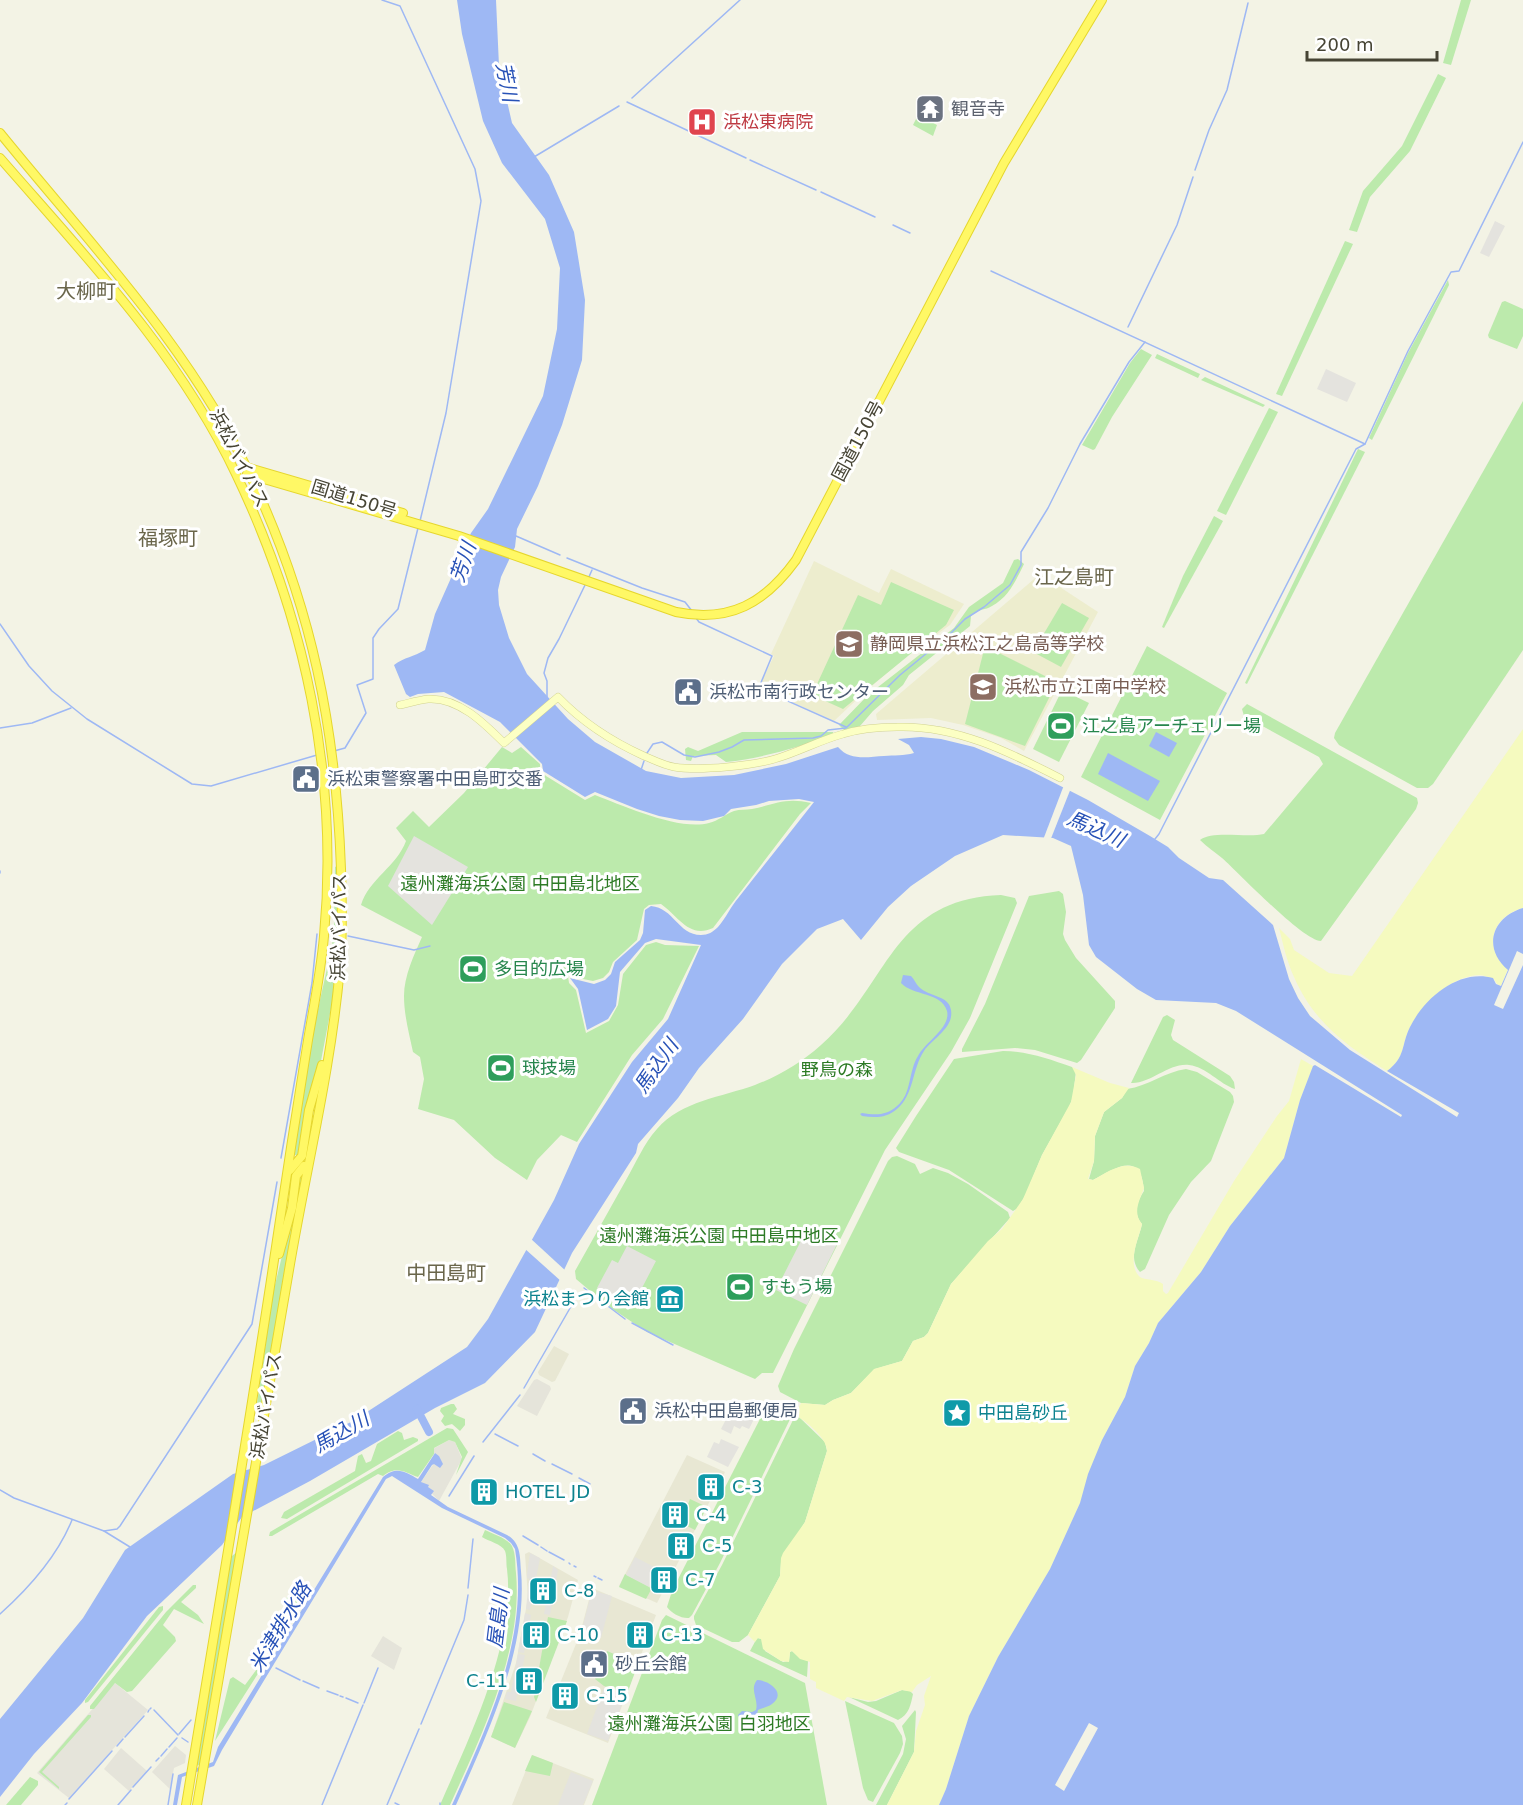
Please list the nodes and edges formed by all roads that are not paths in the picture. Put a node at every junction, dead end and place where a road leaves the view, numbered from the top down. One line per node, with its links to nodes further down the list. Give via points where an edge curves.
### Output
1 (1102, 0): 5 (highway, 国道150号, via 1004,163 796,560 779,582 753,602 711,615 688,614 459,536)
2 (0, 133): 5 (highway, 浜松バイパス, via 153,317 211,403)
3 (0, 158): 4 (highway, 浜松バイパス, via 140,319 182,380)
4 (233, 467): 5 (highway, 国道150号); 11 (highway, 浜松バイパス, via 259,524 292,616 312,696 325,786 327,852 319,980)
5 (248, 471): 8 (highway, 浜松バイパス, via 280,545 303,614 332,745 340,815 342,893 341,961)
6 (400, 705): 7 (main road, via 428,699 451,702 488,726 504,743 558,697 583,722 602,734 674,766 743,765 843,734 899,726 942,731 989,743)
7 (1060, 778)
8 (334, 1025): 10 (highway, via 309,1110 302,1156); 13 (highway, 浜松バイパス)
9 (304, 1166): 11 (highway, via 296,1176 292,1208)
10 (290, 1170)
11 (270, 1289): 12 (highway, 浜松バイパス)
12 (186, 1805)
13 (197, 1805)

